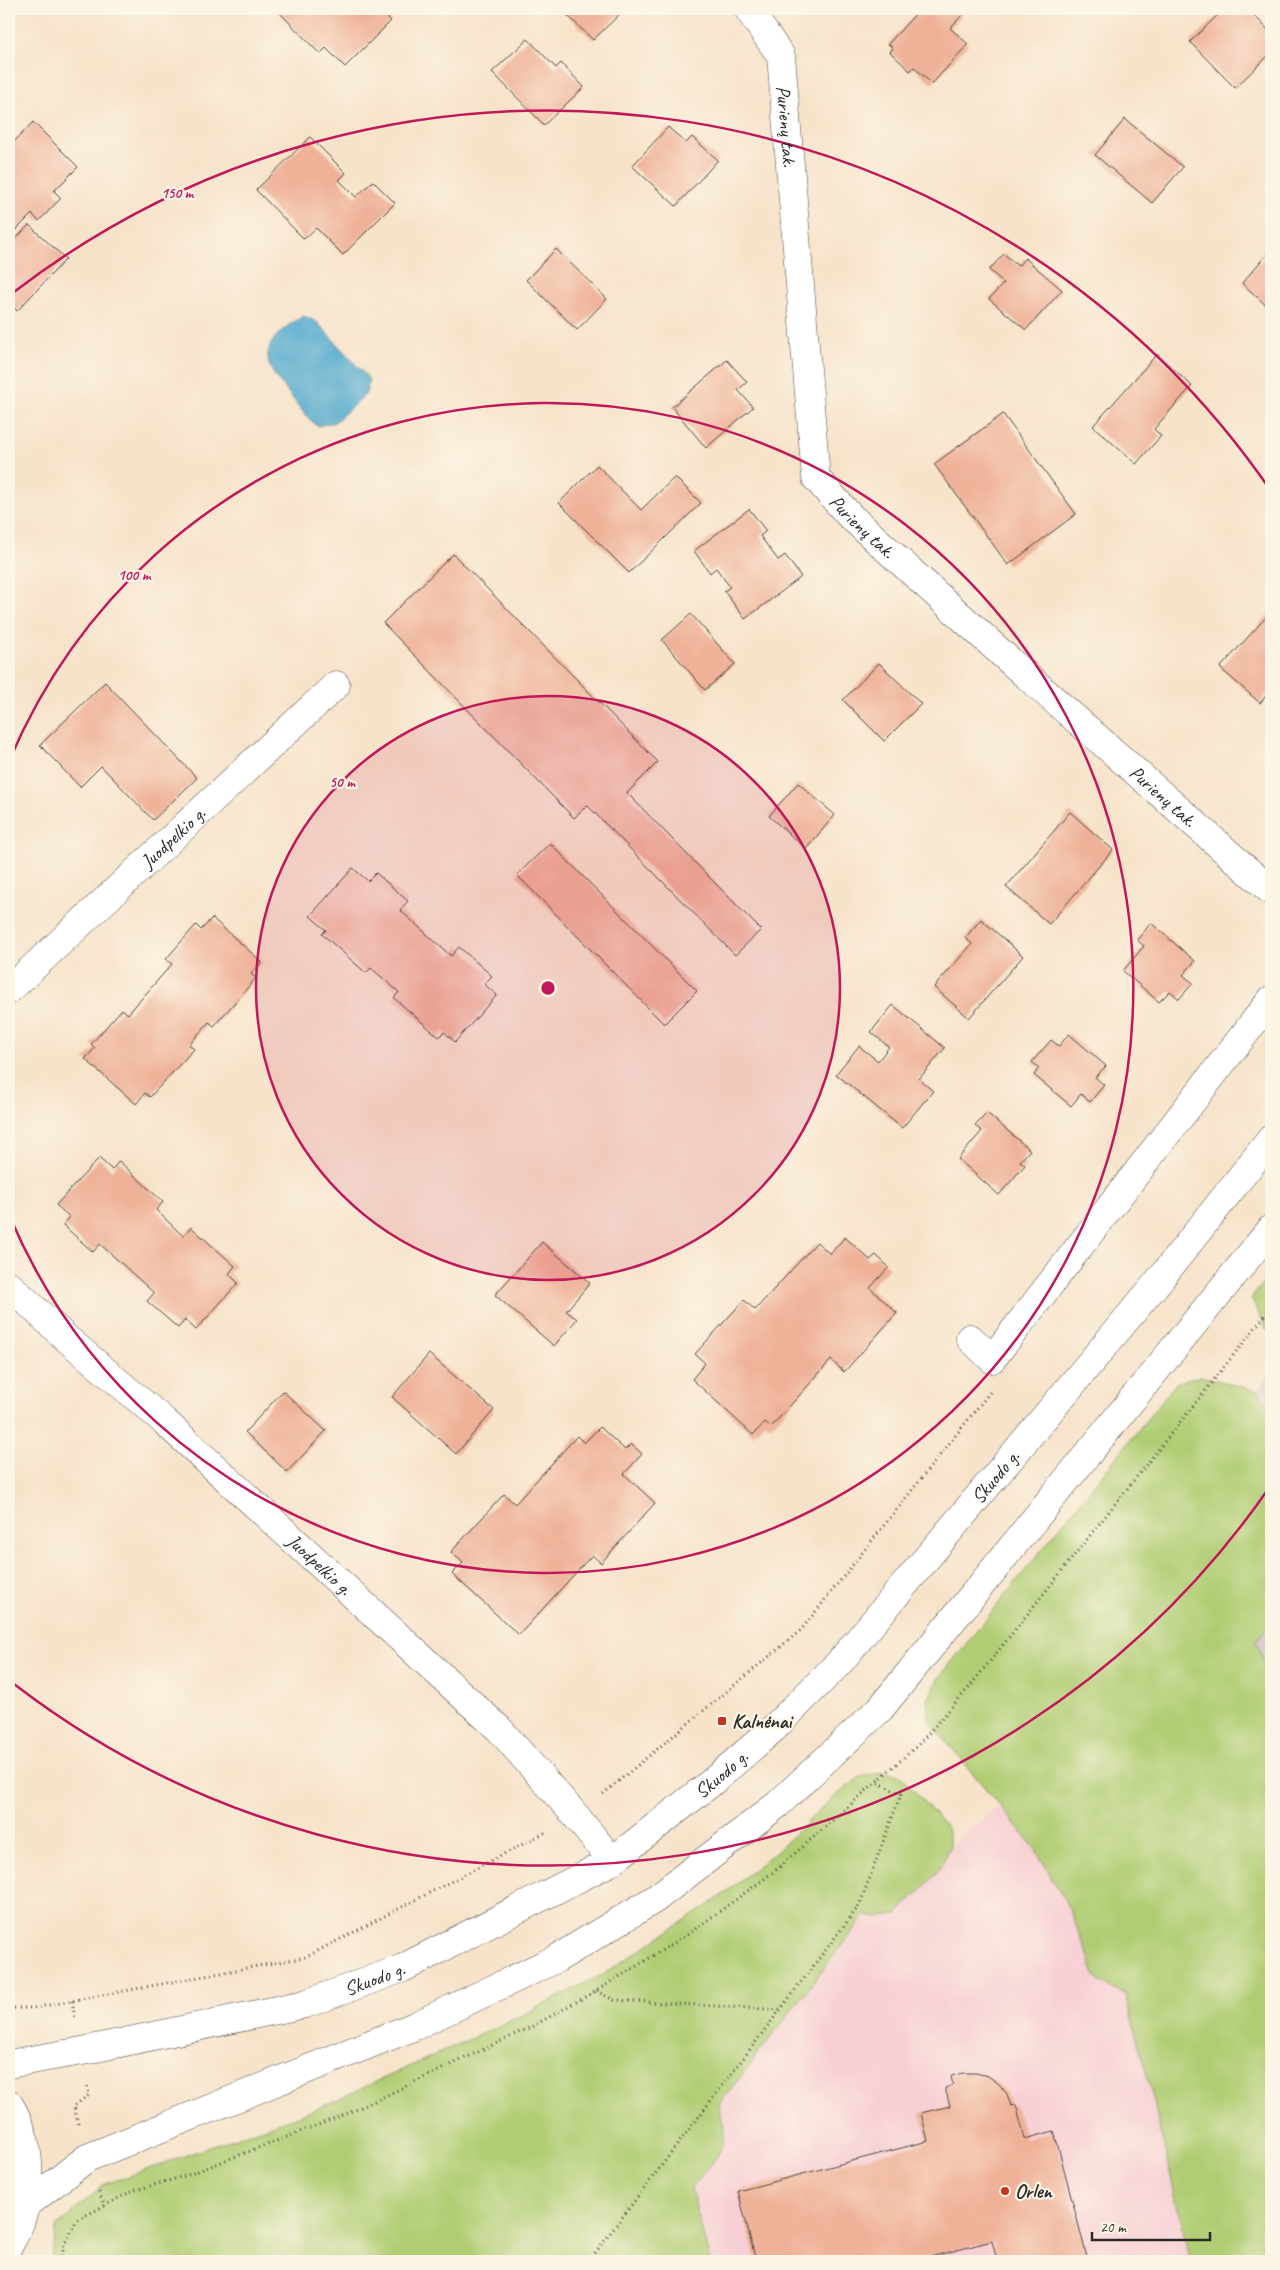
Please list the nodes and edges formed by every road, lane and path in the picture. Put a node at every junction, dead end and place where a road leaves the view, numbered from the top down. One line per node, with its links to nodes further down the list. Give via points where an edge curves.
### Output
1 (748, 9): 3 (main road, Purienų tak., via 781,56 816,478 856,522)
2 (336, 685): 4 (main road, Juodpelkio g.)
3 (1271, 891)
4 (9, 990)
5 (1271, 1000): 9 (main road, via 992,1359)
6 (1271, 1139): 13 (main road, Skuodo g., via 1156,1284 839,1663 746,1753)
7 (1271, 1229): 21 (main road, via 880,1709 776,1805 655,1899 558,1958 415,2026)
8 (9, 1285): 12 (main road, Juodpelkio g., via 164,1421 499,1729)
9 (970, 1338)
10 (801, 1630): 12 (path)
11 (877, 1782): 17 (path, via 901,1794 860,1906)
12 (576, 1816): 13 (main road, Juodpelkio g.); 15 (path, via 306,1957)
13 (612, 1861): 18 (main road, Skuodo g., via 403,1968 305,2004)
14 (596, 1992): 17 (path, via 614,2000)
15 (72, 2001): 16 (path, via 33,2008); 18 (path)
16 (9, 2008)
17 (780, 2010): 25 (path)
18 (82, 2051): 19 (main road, Skuodo g.); 21 (path, via 89,2095 74,2106)
19 (9, 2064)
20 (9, 2104): 22 (main road, via 25,2143 29,2174)
21 (87, 2158): 22 (main road); 23 (path)
22 (26, 2205): 24 (main road)
23 (105, 2206)
24 (10, 2250)
25 (588, 2261)

